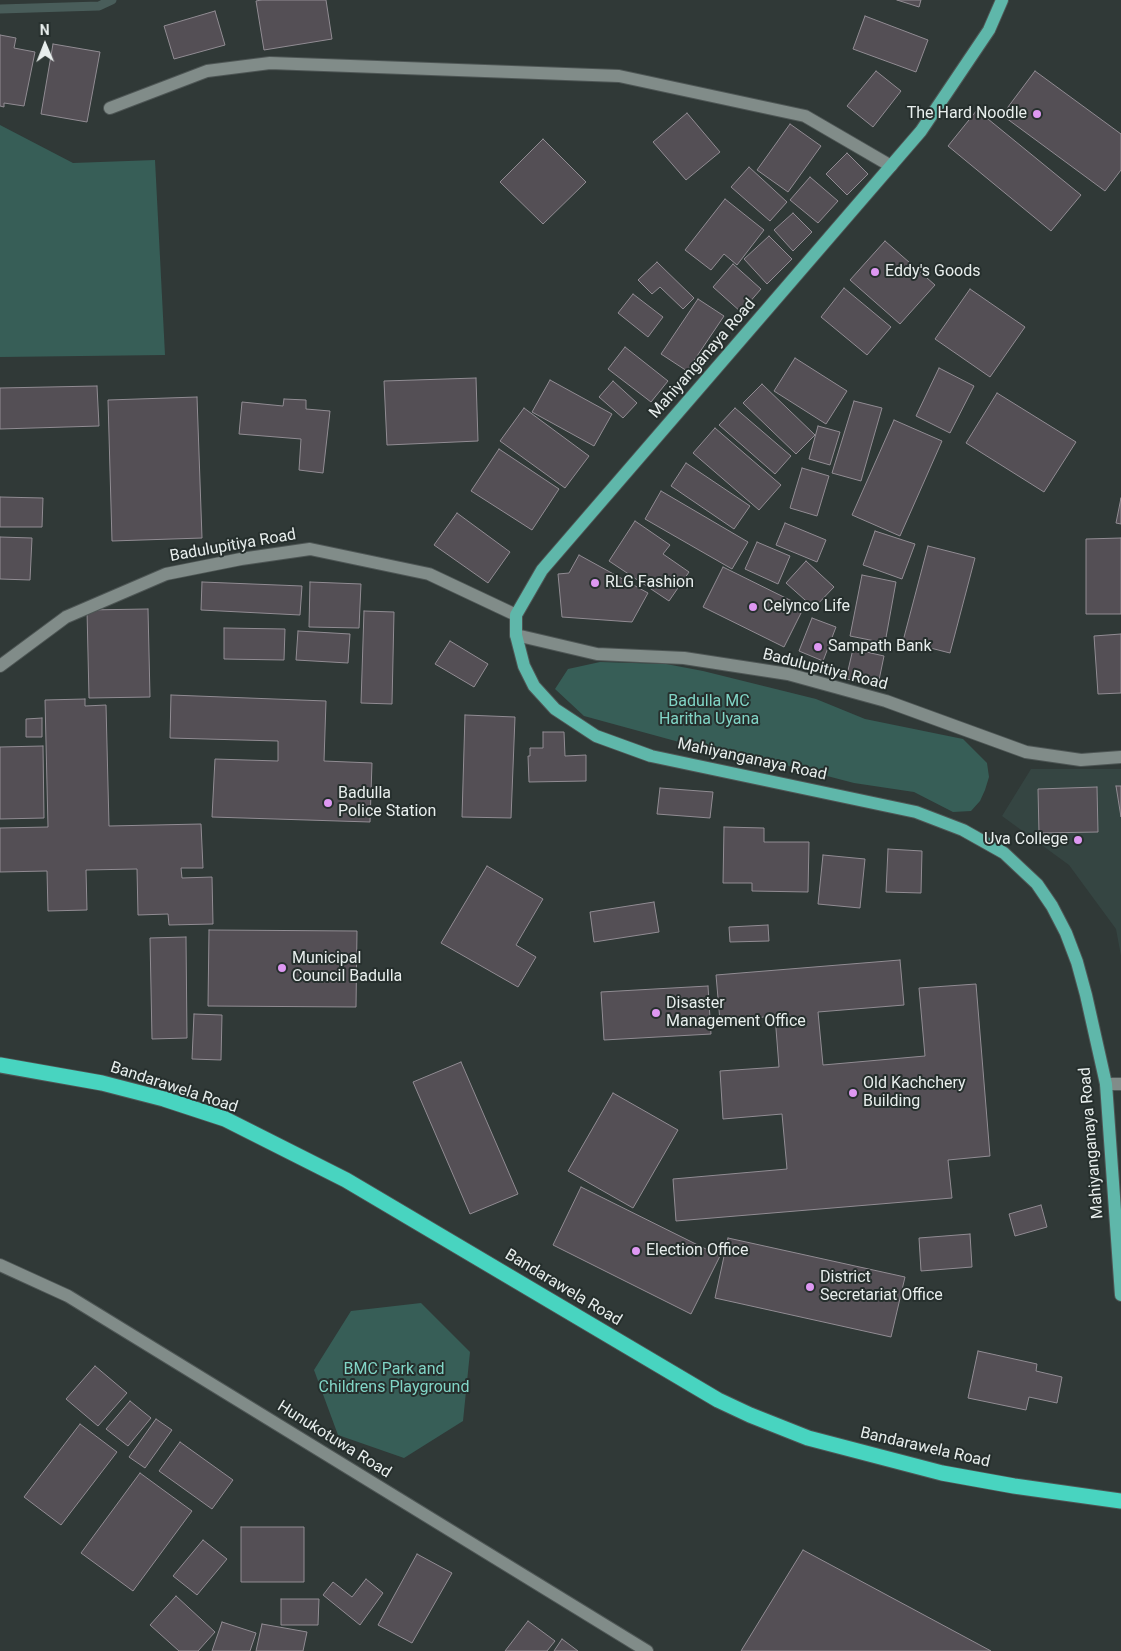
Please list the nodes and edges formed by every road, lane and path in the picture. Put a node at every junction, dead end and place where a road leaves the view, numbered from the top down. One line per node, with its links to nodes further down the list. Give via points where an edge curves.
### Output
1 (1002, 0): 3 (main road, Mahiyanganaya Road, via 989,30 921,131)
2 (110, 108): 3 (street, via 207,71 270,63 619,76 805,116)
3 (891, 166): 4 (main road, Mahiyanganaya Road, via 542,570)
4 (516, 615): 5 (main road, Mahiyanganaya Road); 6 (street, Badulupitiya Road, via 429,574 310,549 166,574 66,617)
5 (516, 634): 7 (street, Badulupitiya Road, via 597,654 684,658 788,674 886,701 1026,752 1081,760); 9 (main road, Mahiyanganaya Road, via 524,666 534,686 555,709 596,736 651,756 916,812 963,830 1004,853 1037,884 1066,933 1086,995)
6 (0, 666)
7 (1121, 757)
8 (0, 1065): 13 (highway, Bandarawela Road, via 102,1083 164,1099 225,1120 346,1180 718,1400 808,1438 942,1473)
9 (1106, 1084): 10 (street); 12 (main road, Mahiyanganaya Road)
10 (1121, 1084)
11 (0, 1265): 14 (street, Hunukotuwa Road, via 68,1296)
12 (1121, 1295)
13 (1121, 1501)
14 (647, 1651)

